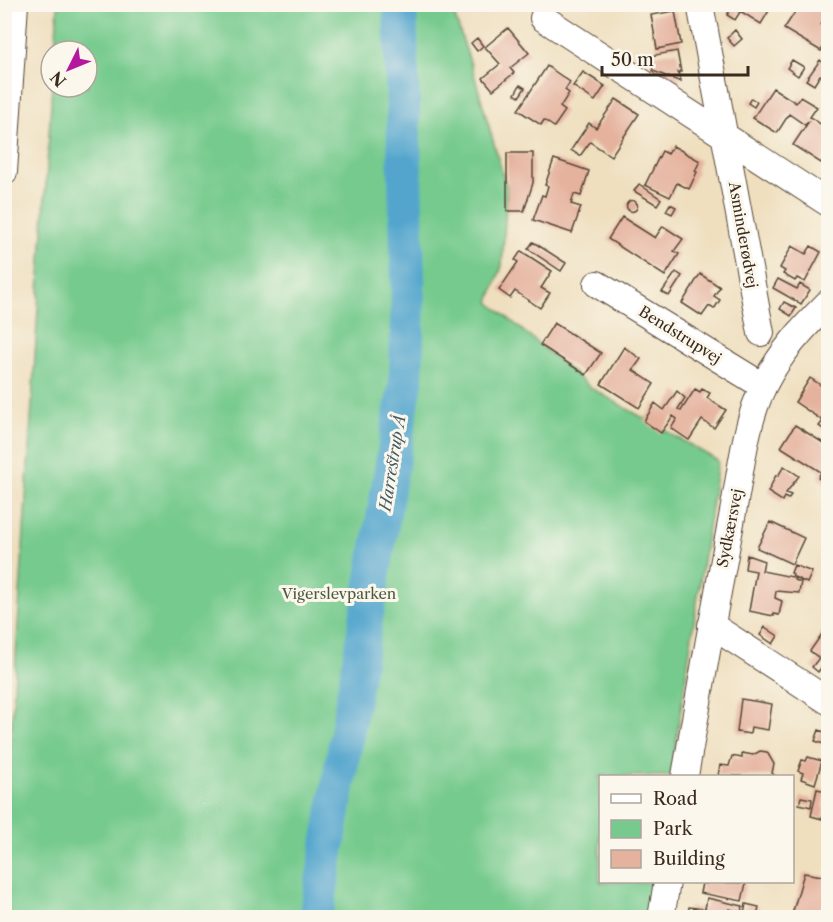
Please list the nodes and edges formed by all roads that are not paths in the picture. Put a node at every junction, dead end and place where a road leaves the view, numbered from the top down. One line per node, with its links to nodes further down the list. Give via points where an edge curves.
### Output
1 (15, 4): 5 (street)
2 (700, 4): 4 (street, Asminderødvej)
3 (543, 18): 4 (street)
4 (726, 137): 6 (street); 9 (street, Asminderødvej)
5 (4, 172)
6 (828, 203)
7 (597, 284): 10 (street, Bendstrupvej)
8 (828, 303): 10 (street, Sydkærsvej, via 802,328)
9 (761, 333)
10 (763, 386): 11 (street, Sydkærsvej, via 750,422)
11 (711, 625): 12 (street); 13 (street, Sydkærsvej)
12 (828, 701)
13 (685, 775)
14 (667, 883): 15 (street)
15 (661, 918)

